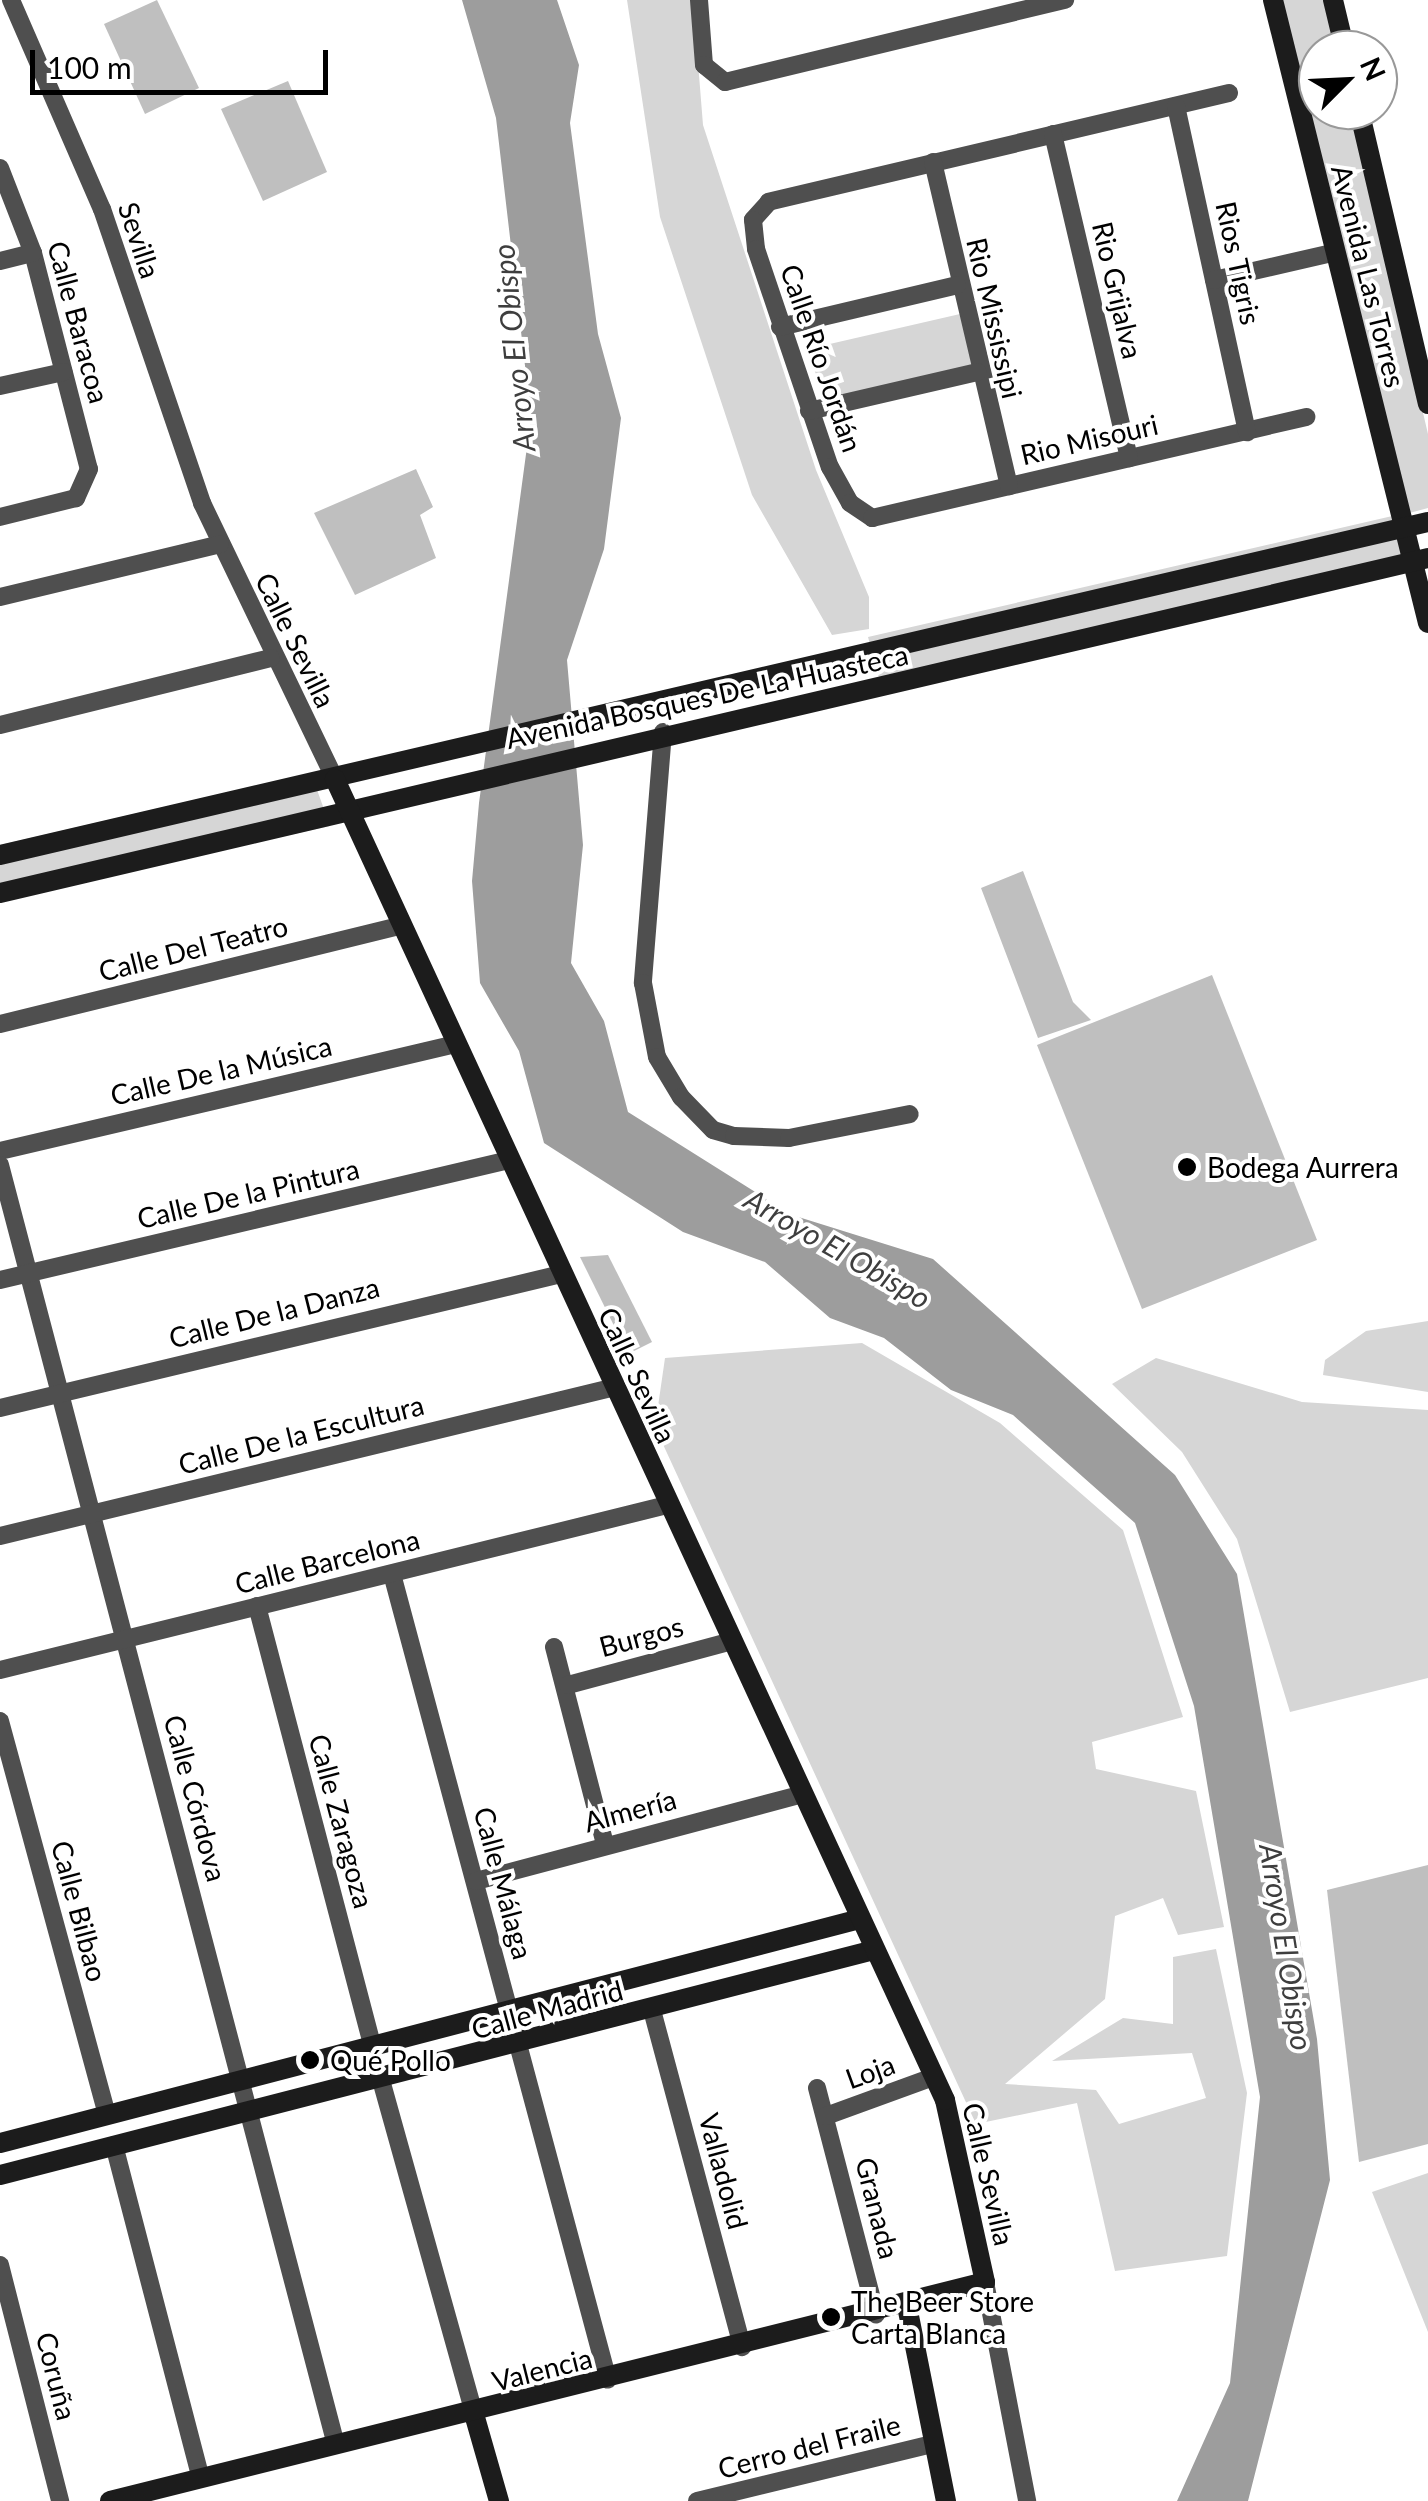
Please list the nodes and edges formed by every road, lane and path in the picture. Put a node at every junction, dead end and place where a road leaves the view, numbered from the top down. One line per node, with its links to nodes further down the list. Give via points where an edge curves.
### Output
1 (11, 0): 29 (street, Sevilla, via 102,209)
2 (699, 0): 6 (street, via 704,65 725,82)
3 (1065, 0): 6 (street)
4 (1273, 0): 14 (street, Avenida Las Torres)
5 (1333, 0): 7 (street)
6 (1018, 5)
7 (1340, 30)
8 (1229, 94): 9 (street)
9 (1176, 106): 11 (street); 17 (street, Rios Tigris)
10 (1364, 130): 23 (street, Avenida Las Torres)
11 (1053, 134): 12 (street); 27 (street, Rio Grijalva)
12 (933, 162): 18 (street, Rio Mississipi); 19 (street, Calle Río Jordán, via 756,211 752,228)
13 (0, 168): 15 (street, Calle Baracoa)
14 (1332, 253): 17 (street); 32 (street, Avenida Las Torres)
15 (33, 254): 16 (street); 20 (street, Calle Baracoa)
16 (0, 261)
17 (1214, 280): 26 (street, Rios Tigris)
18 (958, 286): 19 (street); 21 (street, Rio Mississipi)
19 (780, 328): 24 (street, Calle Río Jordán)
20 (63, 372): 22 (street); 31 (street, Calle Baracoa, via 88,469 84,492)
21 (978, 372): 24 (street); 28 (street, Rio Mississipi)
22 (0, 386)
23 (1428, 404)
24 (809, 411): 30 (street, Calle Río Jordán, via 850,502)
25 (1306, 418): 26 (street, Rio Misouri)
26 (1247, 432): 27 (street, Rio Misouri)
27 (1129, 458): 28 (street, Rio Misouri)
28 (1009, 486): 30 (street, Rio Misouri)
29 (202, 503): 33 (street, Calle Sevilla)
30 (884, 516)
31 (0, 517)
32 (1418, 524): 34 (street, Avenida Bosques De La Huasteca); 35 (street, Avenida Las Torres)
33 (220, 544): 37 (street); 41 (street, Calle Sevilla)
34 (1324, 545): 36 (street); 38 (street, Avenida Bosques De La Huasteca)
35 (1422, 560): 36 (street, Avenida Bosques De La Huasteca); 39 (street, Avenida Las Torres)
36 (1333, 582): 40 (street, Avenida Bosques De La Huasteca)
37 (0, 597)
38 (1088, 599): 40 (street); 42 (street, Avenida Bosques De La Huasteca)
39 (1428, 623)
40 (1099, 637): 44 (street, Avenida Bosques De La Huasteca)
41 (271, 658): 43 (street); 45 (street, Calle Sevilla)
42 (675, 699): 44 (street); 45 (street, Avenida Bosques De La Huasteca)
43 (0, 724)
44 (662, 732): 46 (street, Avenida Bosques De La Huasteca); 52 (street, via 643,983 658,1057 682,1097 713,1130 734,1136 788,1138)
45 (334, 779): 46 (street, Calle Sevilla); 47 (street, Avenida Bosques De La Huasteca)
46 (348, 809): 48 (street, Avenida Bosques De La Huasteca); 49 (street, Calle Sevilla)
47 (0, 855)
48 (0, 893)
49 (400, 926): 50 (street, Calle Del Teatro); 51 (street, Calle Sevilla)
50 (0, 1024)
51 (455, 1044): 53 (street, Calle De la Música); 54 (street, Calle Sevilla)
52 (910, 1114)
53 (0, 1151)
54 (510, 1160): 56 (street, Calle De la Pintura); 57 (street, Calle Sevilla)
55 (0, 1165): 56 (street, Calle Córdova)
56 (28, 1273): 58 (street, Calle De la Pintura); 60 (street, Calle Córdova)
57 (561, 1274): 59 (street, Calle Sevilla); 60 (street, Calle De la Danza)
58 (0, 1280)
59 (615, 1386): 62 (street, Calle Sevilla); 63 (street, Calle De la Escultura)
60 (58, 1394): 61 (street, Calle De la Danza); 63 (street, Calle Córdova)
61 (0, 1408)
62 (667, 1506): 65 (street, Calle Barcelona); 68 (street, Calle Sevilla)
63 (91, 1513): 64 (street, Calle De la Escultura); 67 (street, Calle Córdova)
64 (0, 1536)
65 (392, 1574): 66 (street, Calle Barcelona); 75 (street, Calle Málaga)
66 (258, 1606): 67 (street, Calle Barcelona); 81 (street, Calle Zaragoza)
67 (125, 1639): 70 (street, Calle Barcelona); 83 (street, Calle Córdova)
68 (729, 1642): 71 (street, Burgos); 73 (street, Calle Sevilla)
69 (557, 1652): 71 (street)
70 (0, 1670)
71 (568, 1684): 74 (street)
72 (0, 1721): 87 (street, Calle Bilbao)
73 (800, 1794): 74 (street, Almería); 76 (street, Calle Sevilla)
74 (606, 1844): 75 (street, Almería)
75 (476, 1881): 79 (street, Calle Málaga)
76 (860, 1919): 77 (street, Calle Sevilla); 79 (street, Calle Madrid)
77 (874, 1950): 78 (street, Calle Madrid); 82 (street, Calle Sevilla)
78 (652, 2010): 80 (street, Calle Madrid); 96 (street, Valladolid)
79 (510, 2012): 80 (street, Calle Málaga); 81 (street, Calle Madrid)
80 (518, 2045): 84 (street, Calle Madrid); 97 (street, Calle Málaga)
81 (373, 2049): 83 (street, Calle Madrid)
82 (933, 2077): 88 (street, Loja); 93 (street, Calle Sevilla, via 960,2146)
83 (242, 2078): 86 (street, Calle Córdova); 87 (street, Calle Madrid)
84 (381, 2080): 86 (street, Calle Madrid); 98 (street)
85 (817, 2088): 88 (street, Granada)
86 (250, 2112): 90 (street, Calle Madrid); 100 (street, Calle Córdova)
87 (108, 2115): 89 (street, Calle Madrid)
88 (826, 2116): 95 (street, Granada)
89 (0, 2144)
90 (114, 2146): 91 (street, Calle Madrid); 101 (street)
91 (0, 2175)
92 (0, 2265): 102 (street, Coruña)
93 (985, 2282): 94 (street, Valencia); 107 (street)
94 (907, 2306): 95 (street, Valencia); 99 (street)
95 (876, 2314): 96 (street, Valencia)
96 (742, 2347): 97 (street, Valencia)
97 (608, 2380): 98 (street, Valencia)
98 (474, 2414): 100 (street, Valencia); 104 (street)
99 (933, 2444): 105 (street, Cerro del Fraile); 106 (street)
100 (336, 2445): 101 (street, Valencia)
101 (202, 2478): 103 (street, Valencia)
102 (60, 2501)
103 (110, 2501)
104 (499, 2501)
105 (697, 2501)
106 (946, 2501)
107 (1027, 2501)

